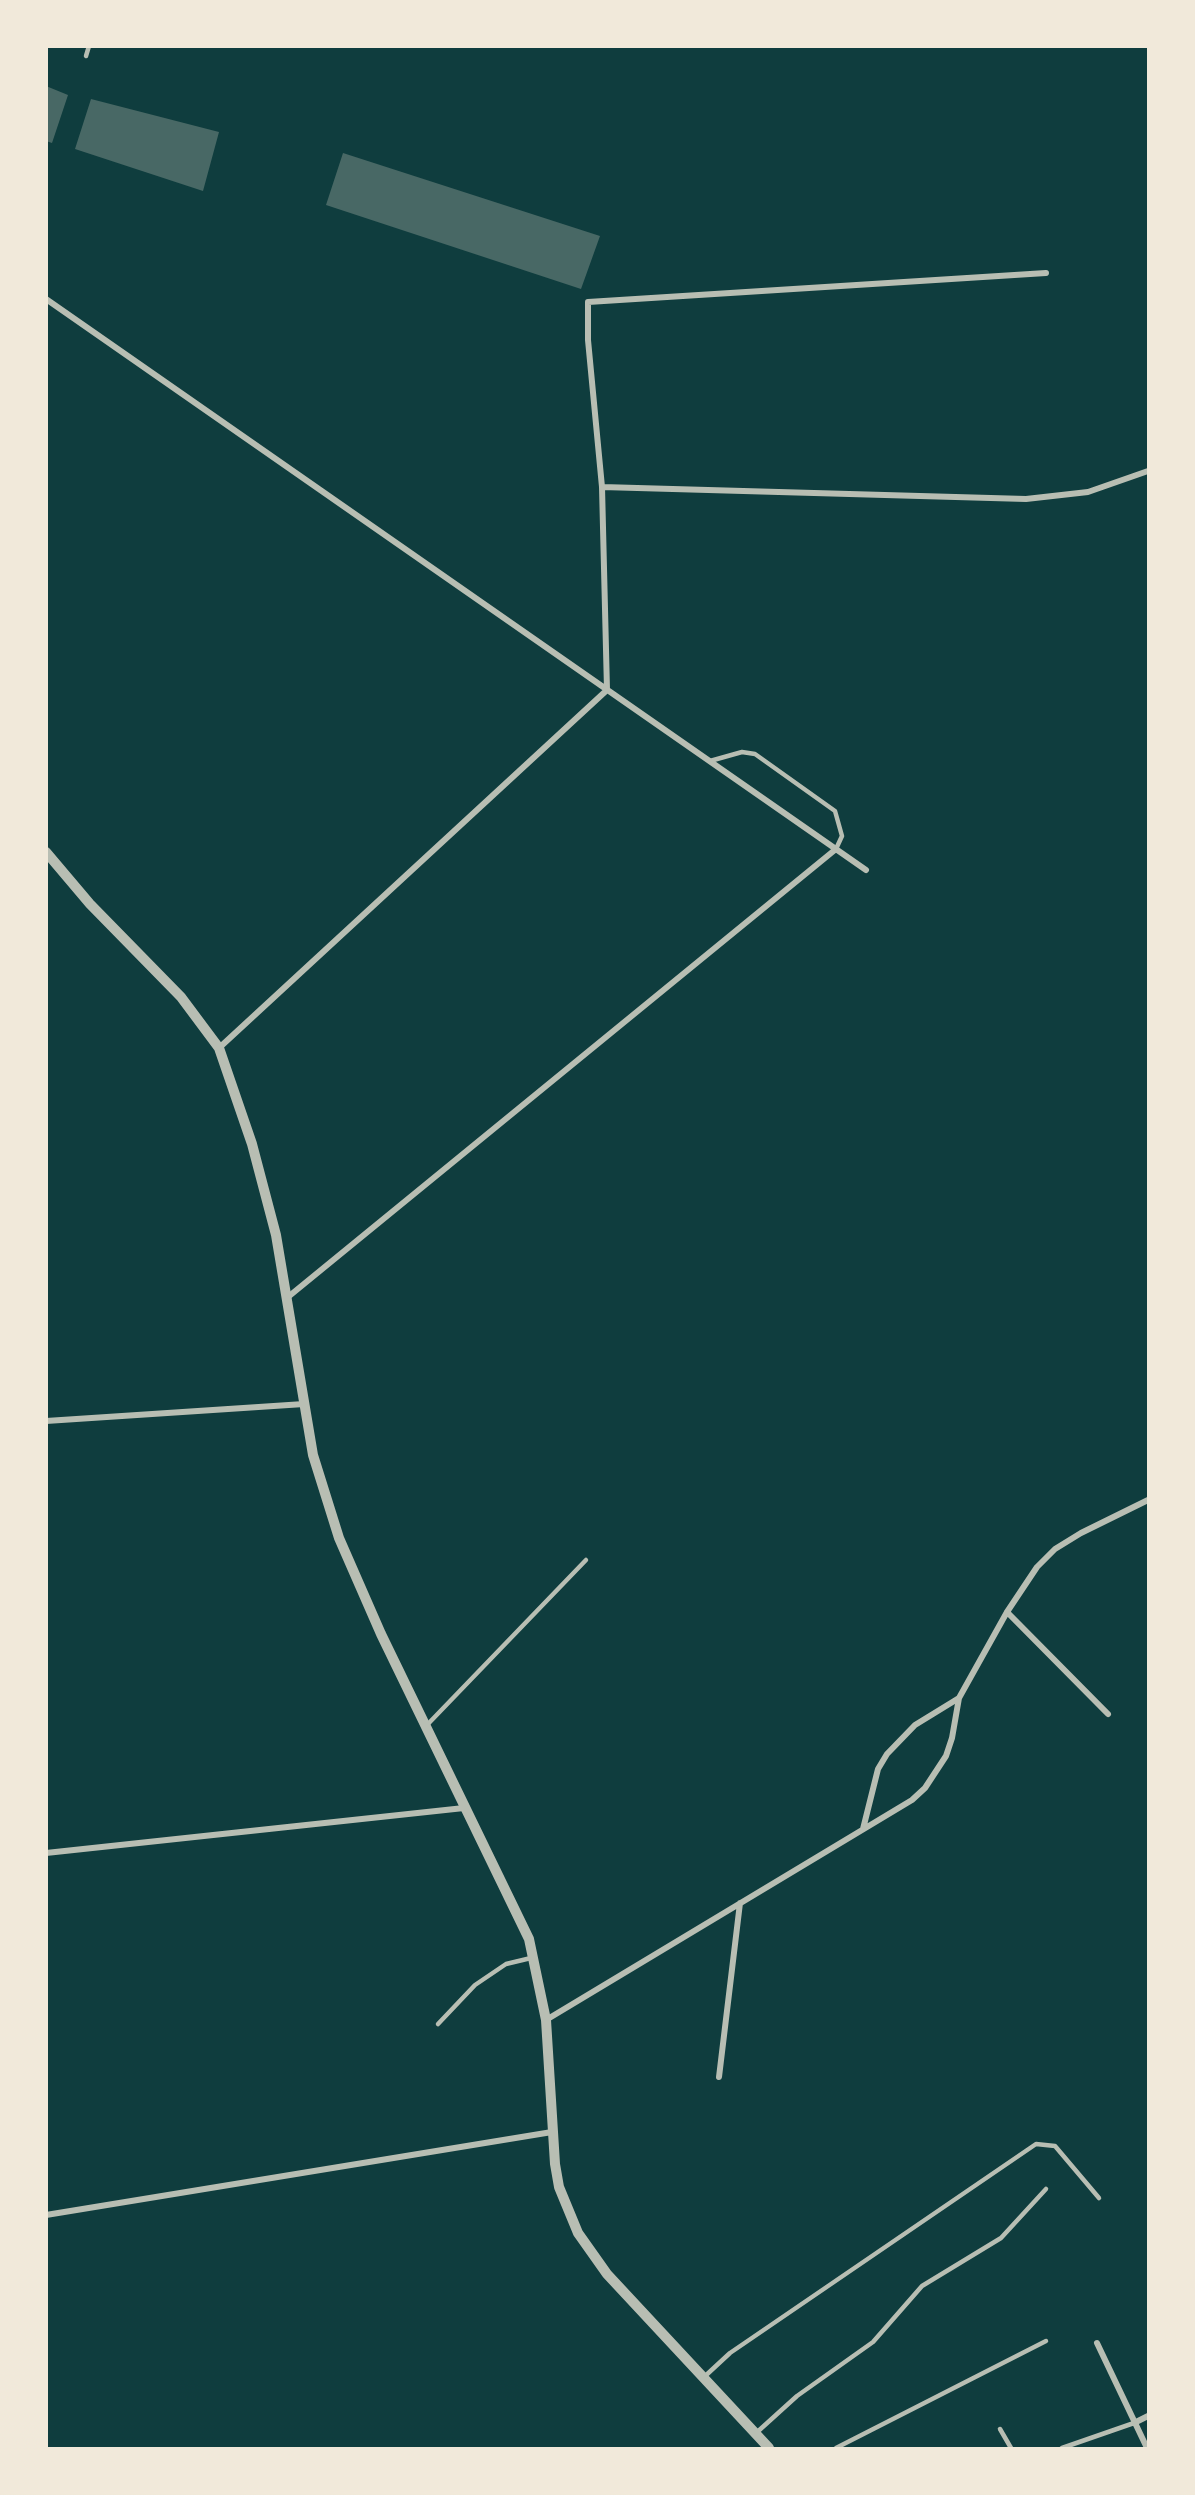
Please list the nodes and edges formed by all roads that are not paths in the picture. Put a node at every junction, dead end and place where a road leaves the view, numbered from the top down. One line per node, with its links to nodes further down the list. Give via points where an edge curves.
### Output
1 (89, 46): 2 (lane)
2 (86, 56)
3 (1046, 273): 6 (street, via 588,302)
4 (46, 299): 7 (street)
5 (1149, 471): 6 (street, via 1088,492 1026,499)
6 (602, 487): 7 (street)
7 (607, 690): 8 (street); 12 (street)
8 (710, 761): 9 (street); 9 (lane, via 742,752 755,754 835,811 842,836)
9 (836, 849): 11 (street); 13 (street)
10 (46, 852): 12 (street, via 90,904 181,997)
11 (866, 870)
12 (219, 1048): 13 (street, via 252,1144)
13 (288, 1297): 14 (street)
14 (304, 1404): 15 (street); 21 (street, via 313,1455 339,1538)
15 (46, 1421)
16 (1149, 1500): 18 (street, via 1055,1549 1037,1567)
17 (586, 1560): 21 (lane)
18 (1007, 1612): 19 (street); 20 (street)
19 (959, 1698): 23 (street, via 915,1725 886,1754 878,1769); 23 (street, via 952,1738 938,1772 912,1800)
20 (1108, 1714)
21 (425, 1727): 22 (street)
22 (464, 1808): 24 (street); 26 (street, via 522,1919)
23 (863, 1829): 25 (street)
24 (46, 1853)
25 (740, 1903): 27 (street); 29 (street)
26 (534, 1957): 27 (street); 28 (lane, via 506,1964 475,1985)
27 (546, 2020): 30 (street)
28 (438, 2024)
29 (719, 2077)
30 (552, 2132): 33 (street); 36 (street, via 559,2187 578,2233 607,2274)
31 (1046, 2188): 40 (lane, via 1001,2238 922,2286 873,2342 797,2396)
32 (1099, 2198): 36 (lane, via 1055,2146 1036,2144 730,2353)
33 (46, 2215)
34 (1046, 2341): 42 (lane)
35 (1097, 2343): 38 (street)
36 (703, 2378): 40 (street)
37 (1149, 2416): 38 (street)
38 (1134, 2423): 44 (lane); 45 (street)
39 (1000, 2429): 43 (lane)
40 (755, 2434): 41 (street)
41 (768, 2448)
42 (836, 2448)
43 (1011, 2448)
44 (1062, 2448)
45 (1147, 2448)

